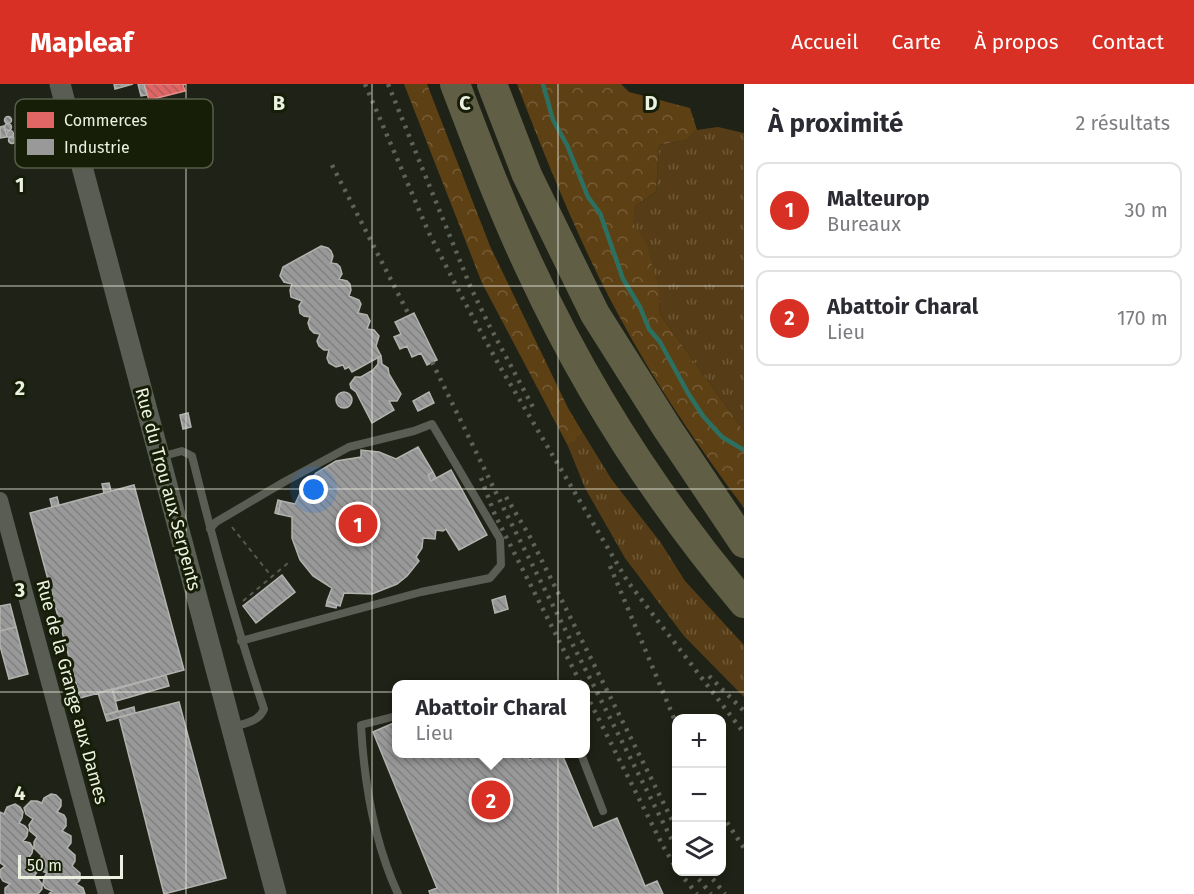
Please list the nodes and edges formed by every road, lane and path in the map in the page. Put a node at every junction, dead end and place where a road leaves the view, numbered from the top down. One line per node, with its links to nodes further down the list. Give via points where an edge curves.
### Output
1 (60, 84): 4 (street, Rue du Trou aux Serpents)
2 (455, 84): 13 (highway, via 532,272 604,408 678,519)
3 (492, 84): 10 (highway, via 527,175 595,314)
4 (64, 99)
5 (82, 168): 6 (street, Rue du Trou aux Serpents)
6 (159, 457): 9 (lane, via 183,451 192,456); 17 (street, Rue du Trou aux Serpents)
7 (0, 500): 20 (street, Rue de la Grange aux Dames)
8 (225, 517): 9 (lane); 12 (path); 15 (lane, via 350,447 432,424 500,539 501,565 490,578 421,592)
9 (210, 529): 14 (lane)
10 (744, 543)
11 (288, 563): 12 (path)
12 (272, 577): 14 (path, via 246,600)
13 (744, 603)
14 (231, 604): 15 (lane)
15 (241, 641): 17 (lane, via 264,709 254,721)
16 (392, 717): 22 (lane, via 361,725 368,793 386,869)
17 (231, 728): 21 (street, Rue du Trou aux Serpents)
18 (583, 758): 19 (lane)
19 (603, 811)
20 (106, 894)
21 (276, 894)
22 (398, 894)

